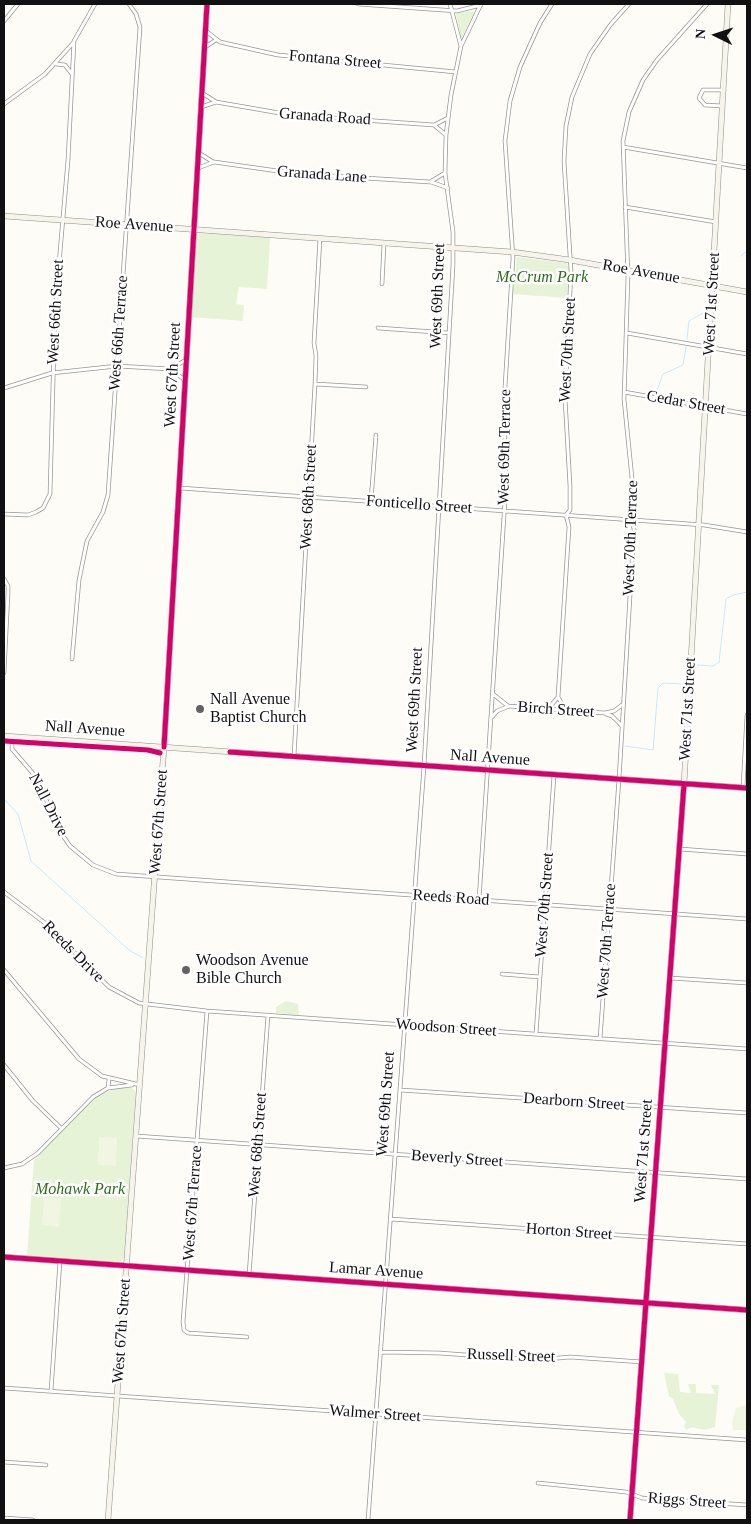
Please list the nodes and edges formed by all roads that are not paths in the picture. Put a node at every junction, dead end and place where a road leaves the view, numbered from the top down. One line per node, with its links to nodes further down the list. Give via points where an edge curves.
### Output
1 (18, 4): 13 (street)
2 (95, 4): 16 (street, West 66th Street)
3 (129, 4): 44 (street, West 66th Terrace, via 140,27)
4 (207, 4): 14 (street, West 67th Street)
5 (358, 4): 12 (street)
6 (450, 4): 12 (street, West 69th Street)
7 (481, 4): 12 (street); 17 (street)
8 (552, 4): 49 (street, West 69th Terrace, via 520,67 507,118 505,163)
9 (629, 4): 50 (street, West 70th Street, via 590,54 568,112 564,161)
10 (707, 4): 31 (street, West 70th Terrace, via 643,80 629,112)
11 (728, 4): 22 (street, West 71st Street)
12 (452, 11): 17 (street, West 69th Street)
13 (4, 21)
14 (205, 31): 15 (street, Fontana Street); 18 (street, West 67th Street)
15 (216, 40): 18 (street); 20 (street, Fontana Street, via 278,55)
16 (74, 41): 19 (street); 21 (street, West 66th Street)
17 (461, 46): 20 (street, West 69th Street)
18 (204, 48): 23 (street, West 67th Street)
19 (55, 64): 21 (street, via 66,65); 25 (street, via 35,83)
20 (456, 72): 28 (street, West 69th Street)
21 (73, 74): 42 (street, West 66th Street)
22 (724, 90): 26 (street, West 71st Street); 26 (street, via 703,90 699,98 705,105)
23 (202, 92): 24 (street, Granada Road); 27 (street, West 67th Street)
24 (216, 102): 27 (street); 29 (street, Granada Road, via 291,115)
25 (4, 104)
26 (723, 106): 34 (street, West 71st Street)
27 (201, 108): 32 (street, West 67th Street)
28 (448, 118): 29 (street); 30 (street, West 69th Street)
29 (434, 125): 30 (street)
30 (446, 134): 37 (street, West 69th Street)
31 (623, 147): 34 (street); 40 (street, West 70th Terrace)
32 (198, 153): 33 (street, Granada Lane); 36 (street, West 67th Street)
33 (214, 162): 36 (street); 38 (street, Granada Lane, via 299,174)
34 (720, 164): 35 (street); 43 (street, West 71st Street)
35 (747, 168)
36 (197, 169): 45 (street, West 67th Street)
37 (446, 173): 38 (street); 39 (street, West 69th Street)
38 (430, 182): 39 (street, Granada Lane)
39 (448, 188): 48 (street, West 69th Street)
40 (625, 207): 43 (street); 51 (street, West 70th Terrace)
41 (4, 216): 42 (street, Roe Avenue)
42 (61, 220): 44 (street, Roe Avenue); 63 (street, West 66th Street)
43 (717, 222): 53 (street, West 71st Street)
44 (126, 224): 45 (street, Roe Avenue); 61 (street, West 66th Terrace)
45 (194, 229): 46 (street, Roe Avenue); 60 (street, West 67th Street)
46 (320, 238): 47 (street, Roe Avenue); 65 (street, West 68th Street)
47 (384, 242): 48 (street, Roe Avenue); 52 (street)
48 (454, 247): 49 (street, Roe Avenue); 56 (street, West 69th Street)
49 (512, 252): 50 (street, Roe Avenue); 76 (street, West 69th Terrace, via 504,403)
50 (570, 260): 51 (street, Roe Avenue); 78 (street, West 70th Street, via 565,383 570,510)
51 (628, 270): 53 (street, Roe Avenue); 57 (street, West 70th Terrace)
52 (382, 284)
53 (714, 286): 54 (street, Roe Avenue); 58 (street, West 71st Street)
54 (747, 292)
55 (378, 328): 56 (street)
56 (449, 333): 75 (street, West 69th Street)
57 (627, 333): 58 (street); 68 (street, West 70th Terrace)
58 (710, 348): 59 (street); 69 (street, West 71st Street)
59 (747, 354)
60 (186, 360): 62 (street); 64 (street, West 67th Street)
61 (117, 366): 62 (street); 63 (street); 83 (street, West 66th Terrace, via 108,495 104,512 87,541 79,580)
62 (170, 369): 64 (street)
63 (52, 373): 67 (street); 77 (street, West 66th Street, via 49,498 43,508 32,514)
64 (185, 380): 72 (street, West 67th Street)
65 (315, 384): 66 (street); 73 (street, West 68th Street)
66 (366, 387)
67 (4, 388)
68 (624, 392): 69 (street, Cedar Street); 79 (street, West 70th Terrace, via 635,496)
69 (706, 407): 70 (street, Cedar Street); 80 (street, West 71st Street)
70 (747, 414)
71 (376, 435): 74 (street)
72 (179, 488): 73 (street, Fonticello Street); 97 (street, West 67th Street)
73 (309, 497): 74 (street, Fonticello Street); 98 (street, West 68th Street)
74 (371, 501): 75 (street, Fonticello Street)
75 (439, 506): 76 (street, Fonticello Street); 99 (street, West 69th Street)
76 (504, 510): 78 (street, Fonticello Street); 85 (street, West 69th Terrace)
77 (4, 514)
78 (566, 515): 79 (street, Fonticello Street); 86 (street, West 70th Street, via 569,527)
79 (632, 520): 80 (street, Fonticello Street); 87 (street, West 70th Terrace)
80 (699, 525): 81 (street, Fonticello Street); 103 (street, West 71st Street)
81 (747, 532)
82 (4, 579): 84 (street, via 8,586)
83 (72, 659)
84 (4, 673)
85 (493, 694): 88 (street, Birch Street); 93 (street, West 69th Terrace)
86 (558, 698): 89 (street); 90 (street)
87 (623, 704): 91 (street, Birch Street); 94 (street, West 70th Terrace)
88 (508, 706): 89 (street, Birch Street); 93 (street, via 497,711)
89 (548, 709): 90 (street, Birch Street)
90 (566, 711): 91 (street, Birch Street)
91 (605, 713): 94 (street)
92 (747, 715): 104 (street)
93 (491, 719): 100 (street, West 69th Terrace)
94 (622, 726): 102 (street, West 70th Terrace)
95 (4, 736): 96 (street, Nall Avenue)
96 (12, 736): 97 (street, Nall Avenue); 107 (street, Nall Drive, via 12,748 36,777 61,834 75,852 106,871)
97 (164, 747): 98 (street, Nall Avenue); 107 (street, West 67th Street)
98 (294, 756): 99 (street, Nall Avenue)
99 (424, 766): 100 (street, Nall Avenue); 109 (street, West 69th Street)
100 (488, 770): 101 (street, Nall Avenue); 110 (street, West 69th Terrace)
101 (554, 775): 102 (street, Nall Avenue); 111 (street, West 70th Street)
102 (619, 779): 103 (street, Nall Avenue); 112 (street, West 70th Terrace)
103 (684, 784): 104 (street, Nall Avenue); 105 (street, West 71st Street)
104 (745, 788)
105 (679, 849): 106 (street); 113 (street, West 71st Street)
106 (747, 854)
107 (155, 878): 109 (street, Reeds Road); 120 (street, West 67th Street)
108 (4, 892): 120 (street, Reeds Drive, via 45,923 109,987 130,1000)
109 (414, 896): 110 (street, Reeds Road); 123 (street, West 69th Street)
110 (479, 900): 111 (street, Reeds Road)
111 (544, 904): 112 (street, Reeds Road); 117 (street, West 70th Street)
112 (609, 908): 113 (street, Reeds Road); 125 (street, West 70th Terrace)
113 (674, 914): 114 (street, Reeds Road); 118 (street, West 71st Street)
114 (747, 919)
115 (4, 970): 129 (street, via 70,1050)
116 (502, 974): 117 (street)
117 (540, 977): 124 (street, West 70th Street)
118 (670, 978): 119 (street); 126 (street, West 71st Street)
119 (747, 983)
120 (146, 1005): 121 (street, Woodson Street); 130 (street, West 67th Street)
121 (207, 1011): 122 (street, Woodson Street); 137 (street, West 67th Terrace)
122 (268, 1015): 123 (street, Woodson Street); 138 (street, West 68th Street)
123 (405, 1025): 124 (street, Woodson Street); 132 (street, West 69th Street)
124 (536, 1034): 125 (street, Woodson Street)
125 (600, 1038): 126 (street, Woodson Street)
126 (665, 1043): 127 (street, Woodson Street); 133 (street, West 71st Street)
127 (747, 1049)
128 (4, 1064): 135 (street, via 33,1101)
129 (108, 1078): 130 (street); 131 (street)
130 (140, 1085): 131 (street); 136 (street, West 67th Street)
131 (108, 1088): 135 (street, via 88,1100)
132 (400, 1090): 133 (street, Dearborn Street); 139 (street, West 69th Street)
133 (660, 1108): 134 (street, Dearborn Street); 141 (street, West 71st Street)
134 (747, 1113)
135 (61, 1128): 140 (street, via 28,1160)
136 (136, 1136): 137 (street, Beverly Street); 148 (street, West 67th Street)
137 (198, 1141): 138 (street, Beverly Street); 149 (street, West 67th Terrace)
138 (258, 1145): 139 (street, Beverly Street); 150 (street, West 68th Street)
139 (396, 1154): 141 (street, Beverly Street); 143 (street, West 69th Street)
140 (4, 1168)
141 (655, 1173): 142 (street, Beverly Street); 144 (street, West 71st Street)
142 (747, 1179)
143 (390, 1219): 144 (street, Horton Street); 151 (street, West 69th Street)
144 (651, 1238): 145 (street, Horton Street); 152 (street, West 71st Street)
145 (747, 1244)
146 (4, 1257): 147 (street, Lamar Avenue)
147 (60, 1261): 148 (street, Lamar Avenue); 158 (street)
148 (126, 1266): 149 (street, Lamar Avenue); 159 (street, West 67th Street)
149 (187, 1270): 150 (street, Lamar Avenue); 154 (street, West 67th Terrace, via 184,1330 195,1334)
150 (249, 1274): 151 (street, Lamar Avenue)
151 (386, 1284): 152 (street, Lamar Avenue); 155 (street, West 69th Street)
152 (646, 1302): 153 (street, Lamar Avenue); 156 (street, West 71st Street)
153 (747, 1310)
154 (247, 1337)
155 (380, 1352): 156 (street, Russell Street); 160 (street, West 69th Street)
156 (642, 1362): 161 (street, West 71st Street)
157 (4, 1388): 158 (street, Walmer Street)
158 (51, 1391): 159 (street, Walmer Street)
159 (117, 1396): 160 (street, Walmer Street); 171 (street, West 67th Street)
160 (376, 1414): 161 (street, Walmer Street); 172 (street, West 69th Street)
161 (637, 1433): 162 (street, Walmer Street); 166 (street, West 71st Street)
162 (747, 1440)
163 (4, 1462): 164 (street)
164 (46, 1465)
165 (538, 1483): 166 (street, Riggs Street)
166 (632, 1494): 167 (street, Riggs Street, via 642,1498); 173 (street, West 71st Street)
167 (747, 1505)
168 (4, 1518): 169 (street)
169 (10, 1519): 170 (street)
170 (34, 1520)
171 (108, 1520)
172 (368, 1520)
173 (630, 1520)

